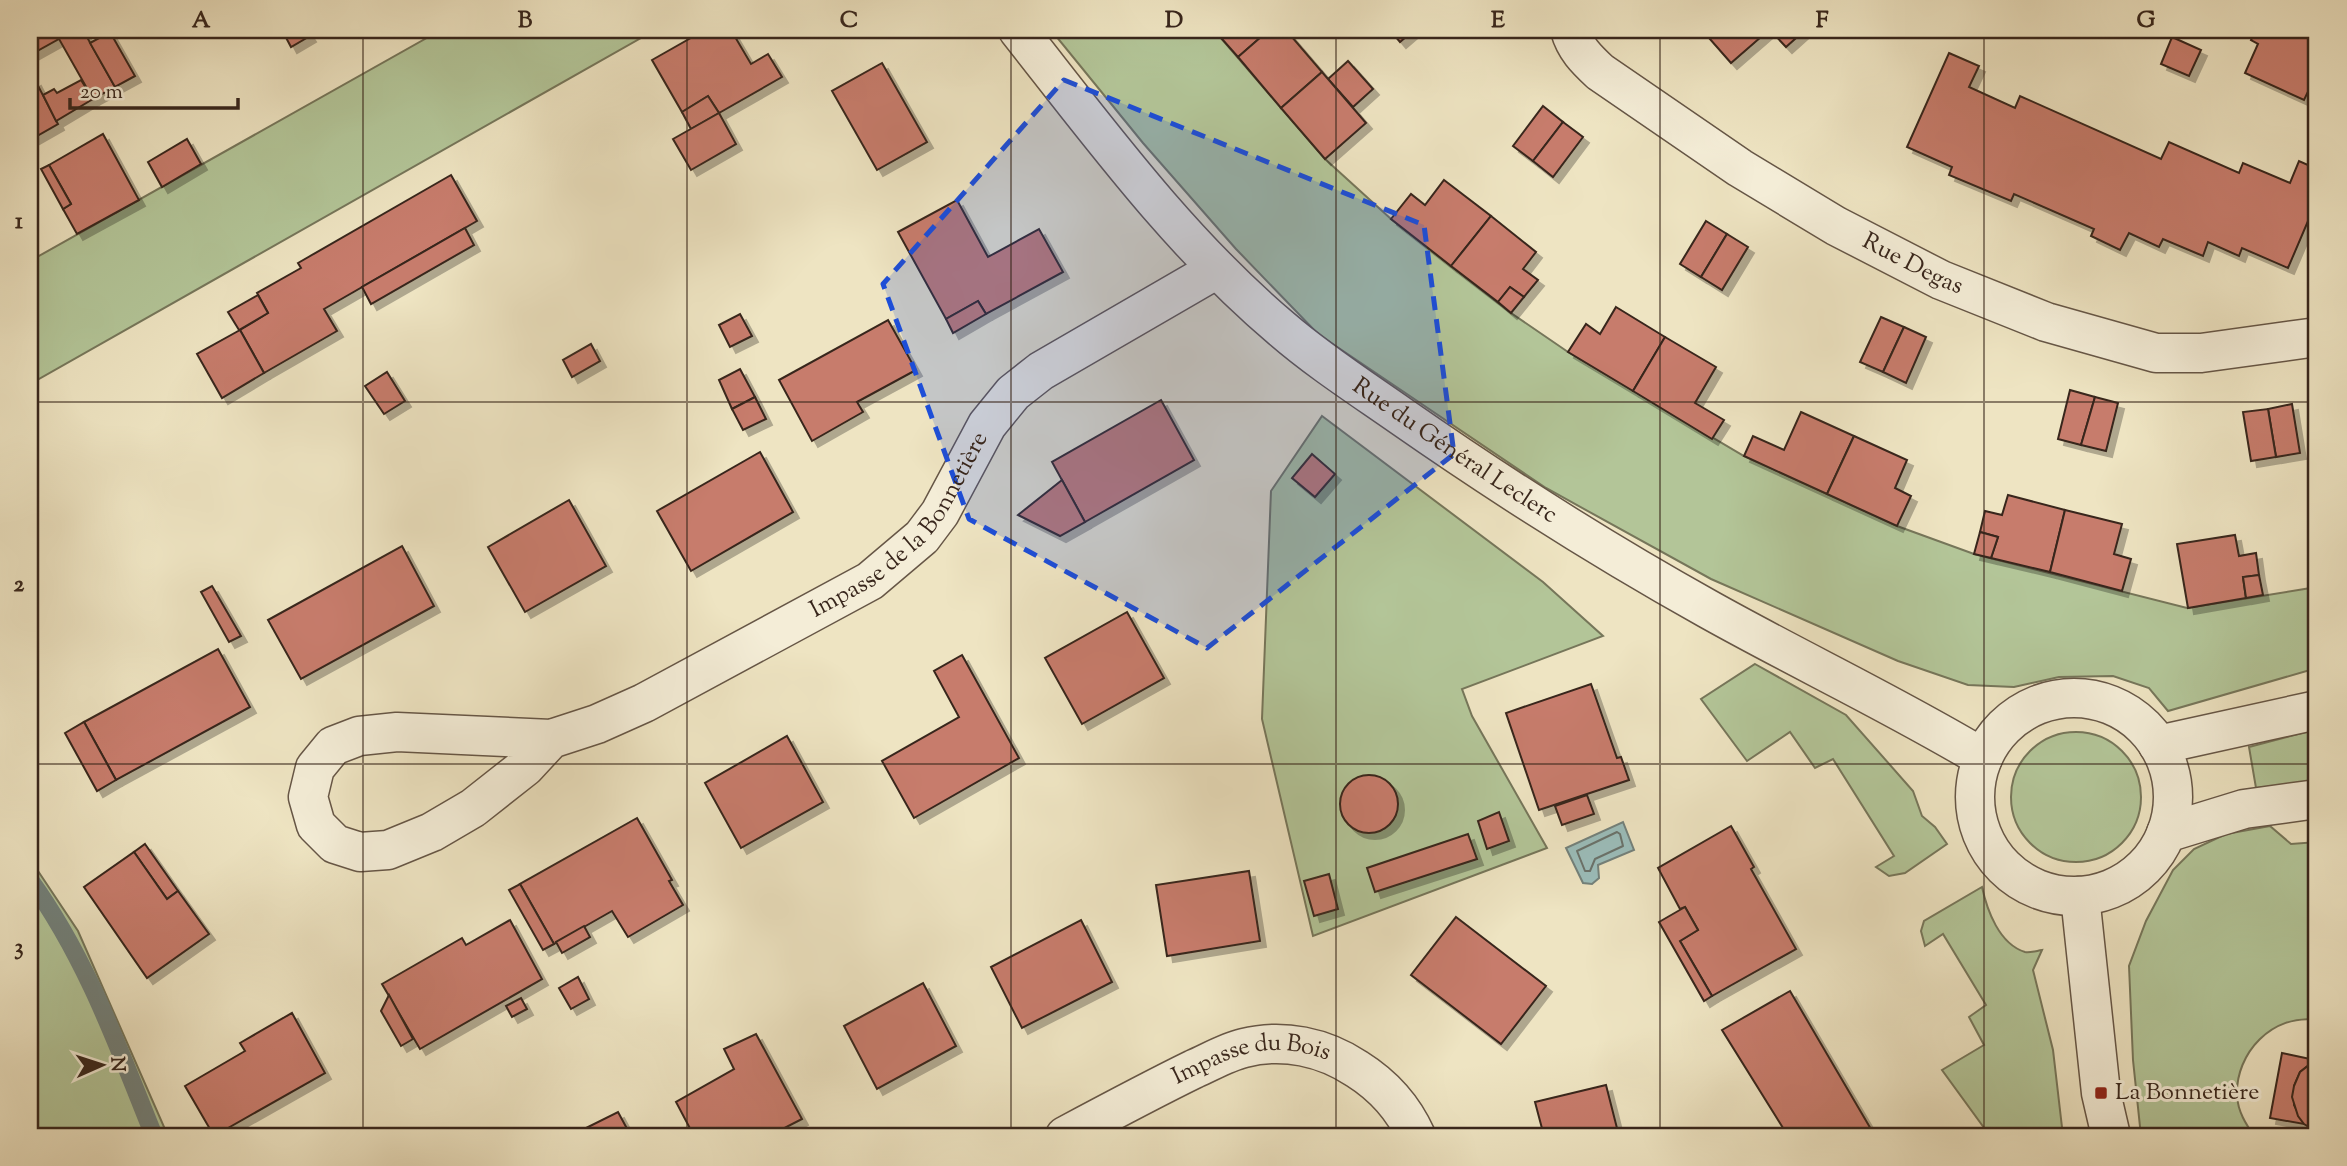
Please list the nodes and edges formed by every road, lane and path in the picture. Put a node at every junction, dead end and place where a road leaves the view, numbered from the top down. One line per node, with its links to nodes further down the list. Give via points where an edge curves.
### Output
1 (1018, 30): 3 (street, Rue du Général Leclerc, via 1132,173)
2 (1570, 30): 4 (street, Rue Degas, via 1579,50 1600,72 1740,168 1836,226 1941,280 2046,322 2157,353 2201,353)
3 (1217, 270): 6 (street, Impasse de la Bonnetière, via 1041,371 1013,393 987,425 940,513 922,537 870,581 644,703); 8 (street, Rue du Général Leclerc, via 1283,330 1484,474 1708,609)
4 (2314, 334)
5 (2317, 710): 7 (street)
6 (551, 740): 6 (street, Impasse de la Bonnetière, via 397,732 359,736 333,746 315,768 308,797 316,825 335,844 360,852 388,850 473,808)
7 (2158, 745): 8 (street, via 2146,729 2115,707 2096,700 2056,699 2012,720); 10 (street, via 2171,779)
8 (1983, 758): 11 (street, via 1976,808 1978,824 1993,854 2031,886)
9 (2317, 799): 10 (street, via 2244,809)
10 (2166, 832): 11 (street, via 2150,861 2126,881)
11 (2080, 896): 14 (street, via 2101,1093)
12 (1066, 1136): 13 (street, Impasse du Bois, via 1162,1084 1243,1048 1291,1045 1319,1050 1370,1077 1394,1098)
13 (1416, 1136)
14 (2111, 1136)

